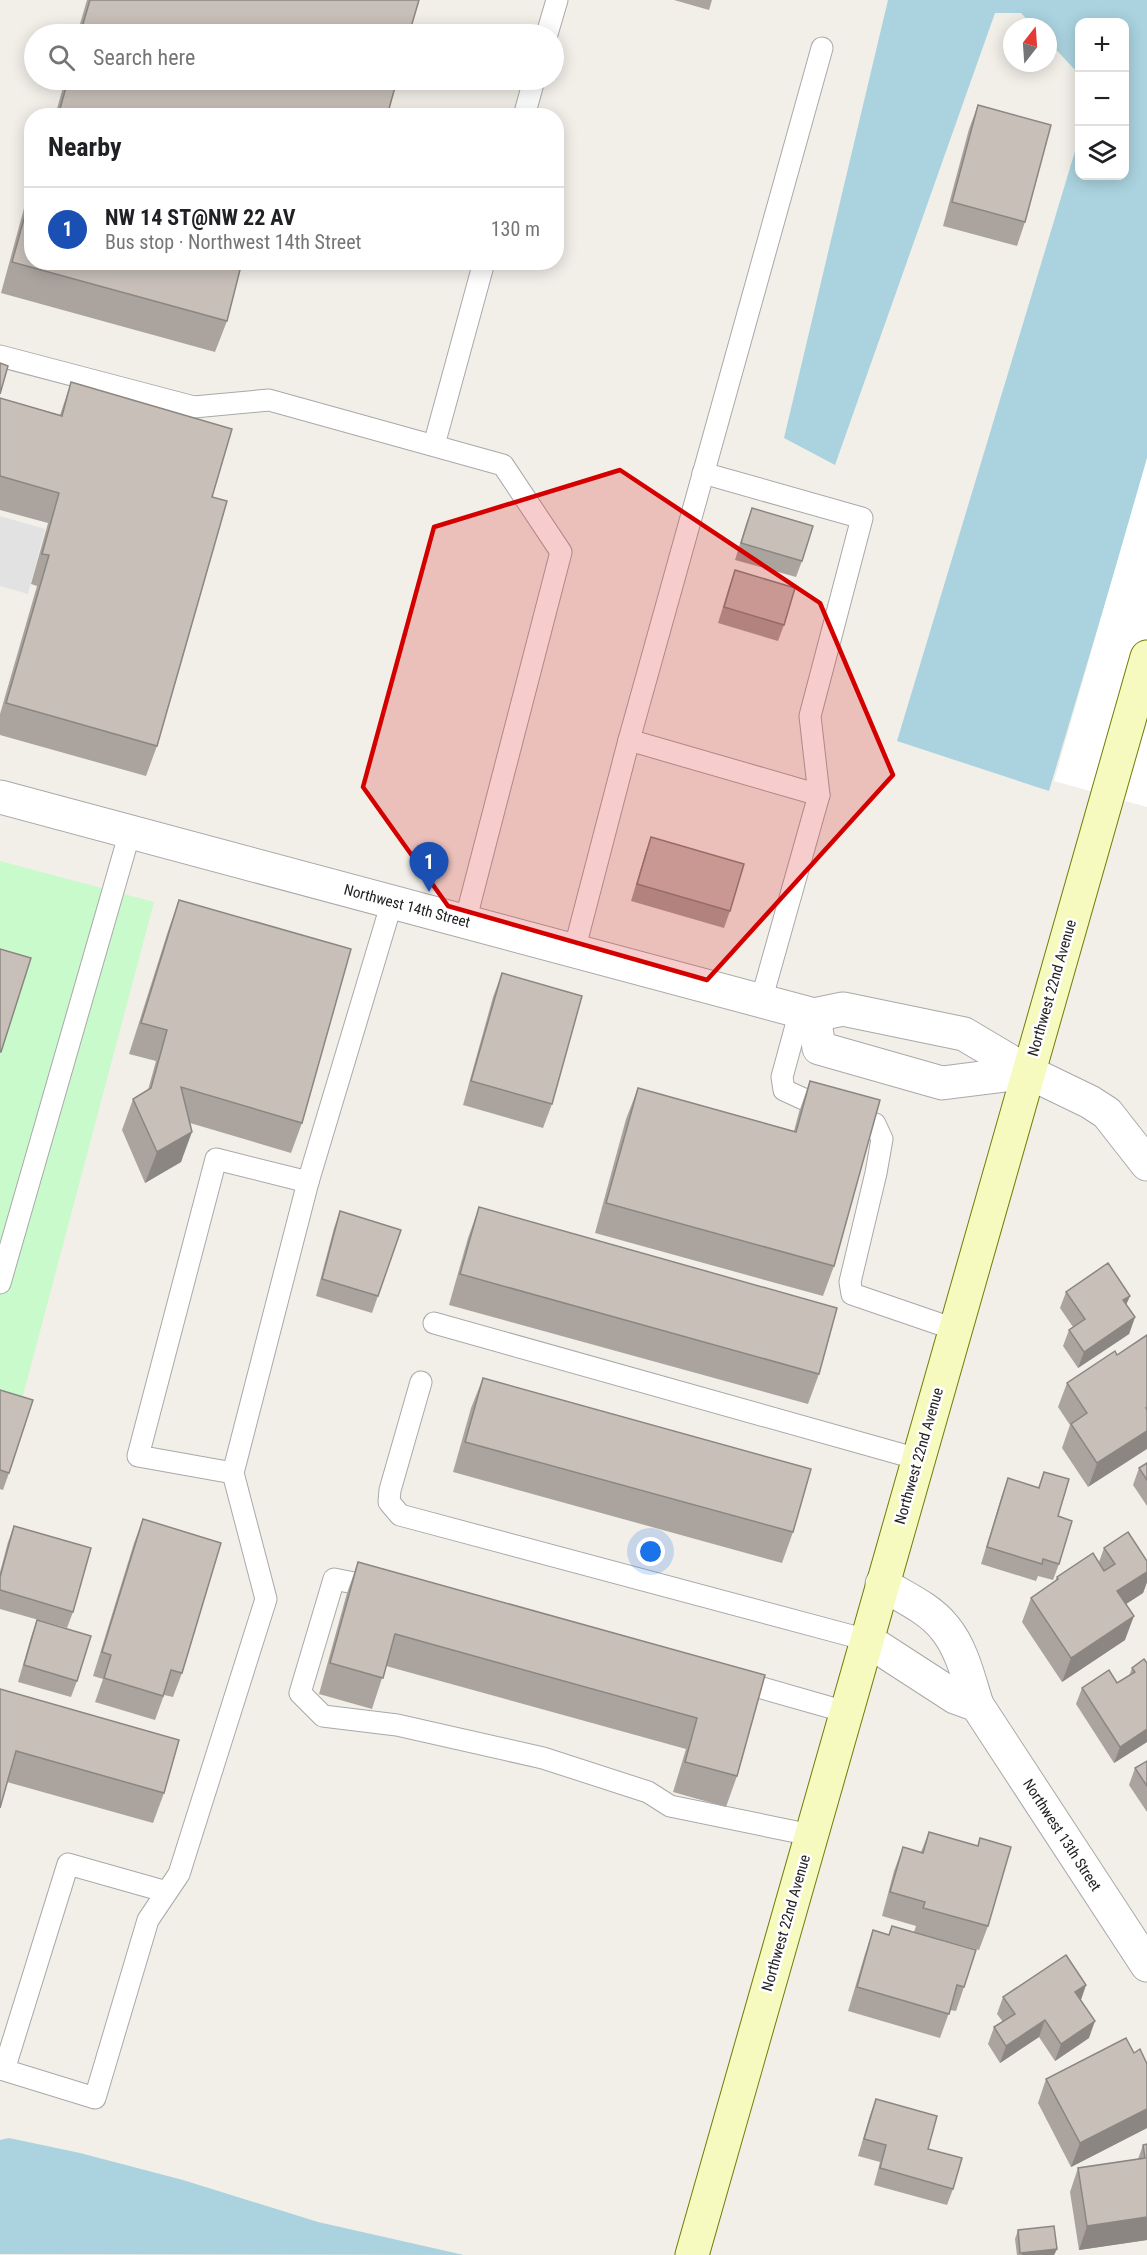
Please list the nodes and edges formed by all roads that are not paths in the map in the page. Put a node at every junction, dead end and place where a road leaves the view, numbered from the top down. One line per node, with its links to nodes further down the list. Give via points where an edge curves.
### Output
1 (557, 0): 2 (lane)
2 (550, 24)
3 (822, 48): 9 (lane)
4 (531, 90): 5 (lane)
5 (526, 108)
6 (482, 270): 8 (lane)
7 (0, 357): 8 (lane, via 194,407 269,400)
8 (434, 446): 16 (lane, via 503,465 561,552)
9 (703, 473): 11 (lane); 12 (lane, via 862,518 810,716)
10 (1147, 657): 20 (main road, Northwest 22nd Avenue)
11 (629, 740): 12 (lane); 17 (lane)
12 (819, 795): 18 (lane)
13 (0, 797): 14 (street, Northwest 14th Street)
14 (130, 832): 15 (street, Northwest 14th Street); 23 (lane)
15 (392, 902): 16 (street, Northwest 14th Street); 22 (lane)
16 (465, 922): 17 (street, Northwest 14th Street)
17 (574, 951): 18 (street, Northwest 14th Street)
18 (761, 1001): 19 (street, Northwest 14th Street)
19 (807, 1013): 20 (street, Northwest 14th Street, via 843,1009 964,1034); 20 (street, via 819,1048 942,1083); 25 (lane, via 782,1077 784,1090 875,1124 882,1139 850,1282 852,1294)
20 (1028, 1072): 21 (street, Northwest 14th Street, via 1107,1113); 25 (main road, Northwest 22nd Avenue)
21 (1147, 1164)
22 (308, 1182): 28 (lane); 28 (lane, via 216,1159 138,1456)
23 (0, 1283)
24 (434, 1323): 27 (lane)
25 (954, 1329): 27 (main road, Northwest 22nd Avenue)
26 (421, 1382): 31 (lane, via 390,1490 389,1502 400,1515)
27 (918, 1459): 29 (main road, Northwest 22nd Avenue)
28 (233, 1473): 36 (lane, via 266,1599 179,1874)
29 (882, 1584): 31 (main road, Northwest 22nd Avenue); 33 (street, Northwest 13th Street, via 931,1614 945,1628 966,1669)
30 (400, 1592): 35 (lane, via 334,1579 300,1693 323,1716 397,1725 543,1758 648,1792 670,1806)
31 (867, 1640): 33 (street, via 955,1697); 34 (main road, Northwest 22nd Avenue)
32 (719, 1676): 34 (lane)
33 (977, 1705): 37 (street, Northwest 13th Street)
34 (846, 1712): 35 (main road, Northwest 22nd Avenue)
35 (811, 1835): 38 (main road, Northwest 22nd Avenue)
36 (166, 1892): 36 (lane, via 147,1920 95,2098 4,2070 68,1864)
37 (1147, 1965)
38 (692, 2255)

